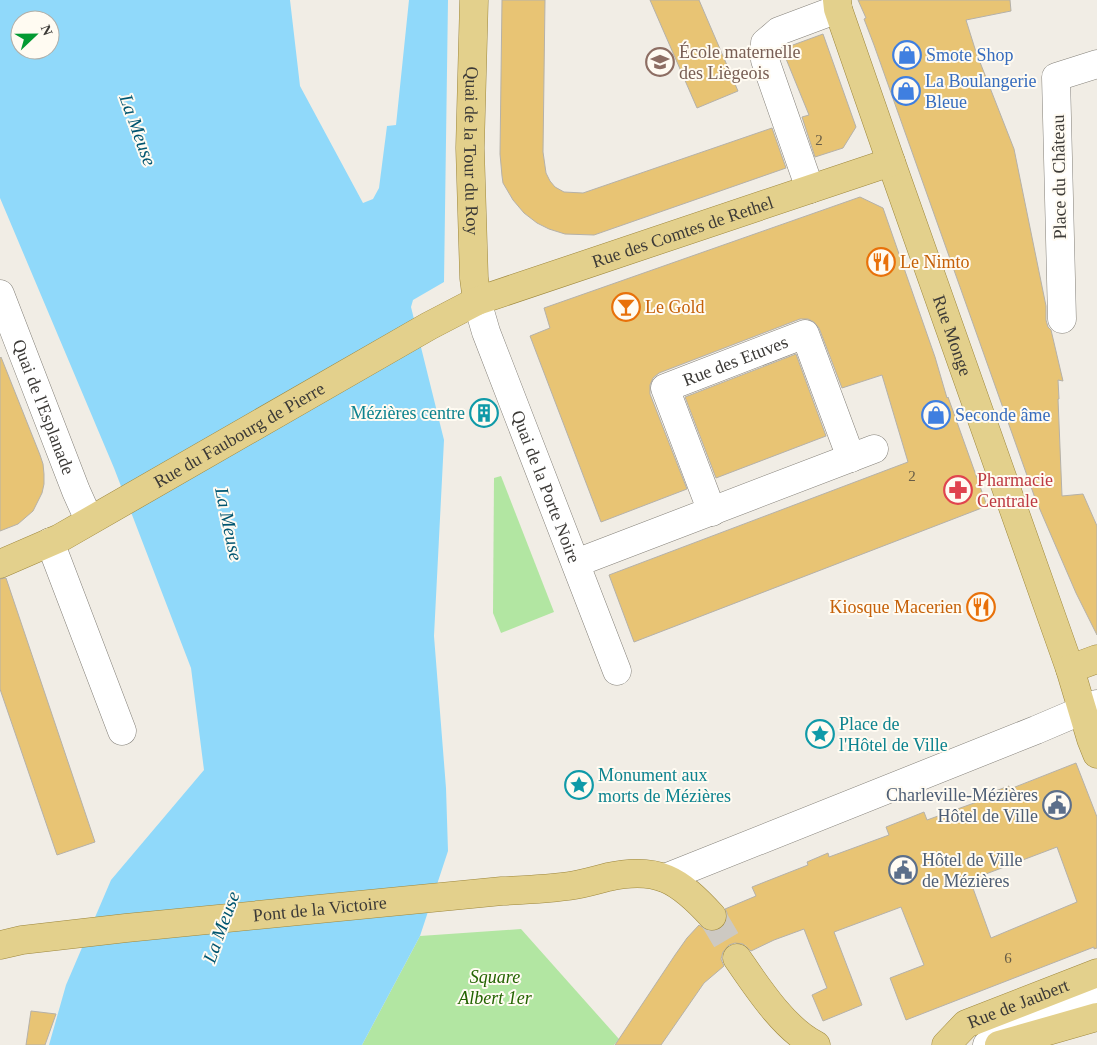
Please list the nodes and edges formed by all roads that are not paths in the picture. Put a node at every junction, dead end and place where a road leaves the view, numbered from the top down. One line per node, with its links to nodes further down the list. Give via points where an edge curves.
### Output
1 (474, 0): 7 (main road, Quai de la Tour du Roy, via 470,148)
2 (838, 4): 4 (main road, Rue Monge); 5 (street, via 779,31 765,42 765,60)
3 (1097, 64): 8 (street, Place du Château, via 1056,77)
4 (891, 162): 5 (main road, Rue des Comtes de Rethel); 15 (main road, Rue Monge)
5 (810, 189): 7 (main road, Rue des Comtes de Rethel)
6 (0, 294): 10 (street, Quai de l'Esplanade)
7 (477, 302): 10 (main road, Rue du Faubourg de Pierre, via 429,326); 12 (street, Quai de la Porte Noire)
8 (1062, 319)
9 (712, 512): 9 (street, Rue des Etuves, via 863,454 805,334 665,388); 12 (street, Rue des Etuves)
10 (89, 520): 11 (main road, Rue du Faubourg de Pierre)
11 (50, 542): 13 (main road, Rue du Faubourg de Pierre); 18 (street)
12 (576, 563): 16 (street, Quai de la Porte Noire)
13 (0, 564)
14 (1097, 659): 15 (main road)
15 (1070, 669): 17 (main road)
16 (617, 671)
17 (1090, 707): 19 (main road); 20 (street, via 700,863)
18 (122, 731)
19 (1097, 754)
20 (673, 882): 21 (main road); 22 (main road, Pont de la Victoire, via 647,874 627,874 558,888 145,926)
21 (712, 916)
22 (0, 945)
23 (737, 958): 27 (main road, via 789,1025)
24 (1097, 973): 28 (main road, Rue de Jaubert, via 966,1024)
25 (1097, 994): 29 (street, via 1020,1021)
26 (1097, 1017): 30 (main road)
27 (816, 1045)
28 (946, 1045)
29 (987, 1045)
30 (999, 1045)

